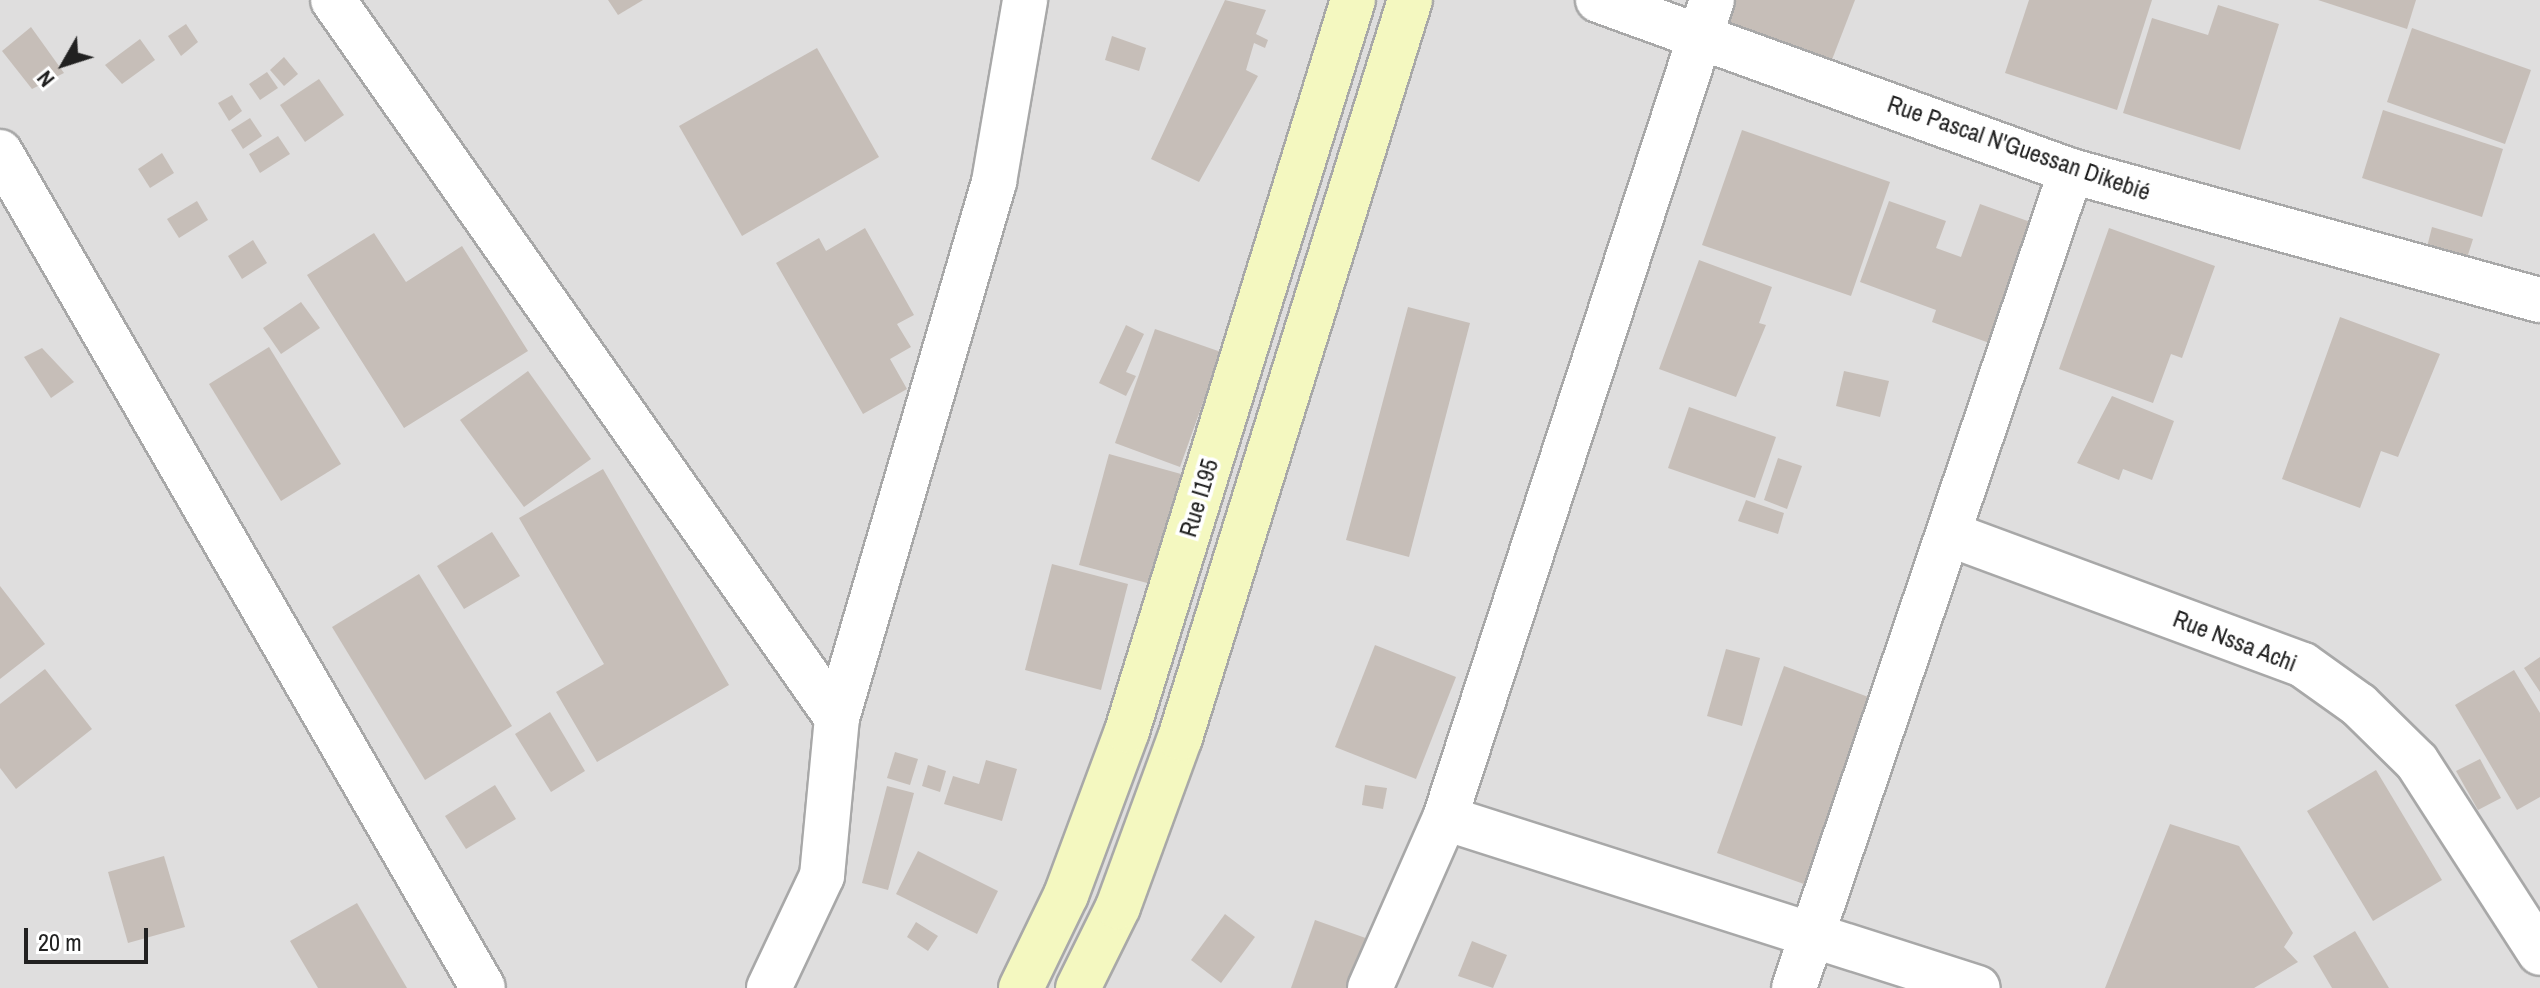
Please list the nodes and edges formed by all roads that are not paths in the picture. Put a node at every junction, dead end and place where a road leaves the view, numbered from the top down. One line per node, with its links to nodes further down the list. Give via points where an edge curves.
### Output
1 (333, 0): 11 (street)
2 (1025, 0): 11 (street, via 994,182)
3 (1353, 0): 17 (main road, Rue I195, via 1127,731 1066,895)
4 (1410, 0): 18 (main road, via 1180,738 1118,907)
5 (1598, 0): 6 (street, Rue Pascal N'Guessan Dikebié)
6 (1706, 18): 8 (street, Rue Pascal N'Guessan Dikebié); 12 (street)
7 (0, 152): 15 (street)
8 (2071, 171): 9 (street, Rue Pascal N'Guessan Dikebié); 10 (street)
9 (2540, 300)
10 (1949, 534): 13 (street); 14 (street, Rue Nssa Achi, via 2303,665 2337,689 2417,762)
11 (837, 718): 16 (street, via 822,876)
12 (1445, 818): 13 (street); 19 (street)
13 (1812, 935): 20 (street); 21 (street)
14 (2540, 953)
15 (483, 988)
16 (769, 988)
17 (1021, 988)
18 (1078, 988)
19 (1370, 988)
20 (1794, 988)
21 (1978, 988)

